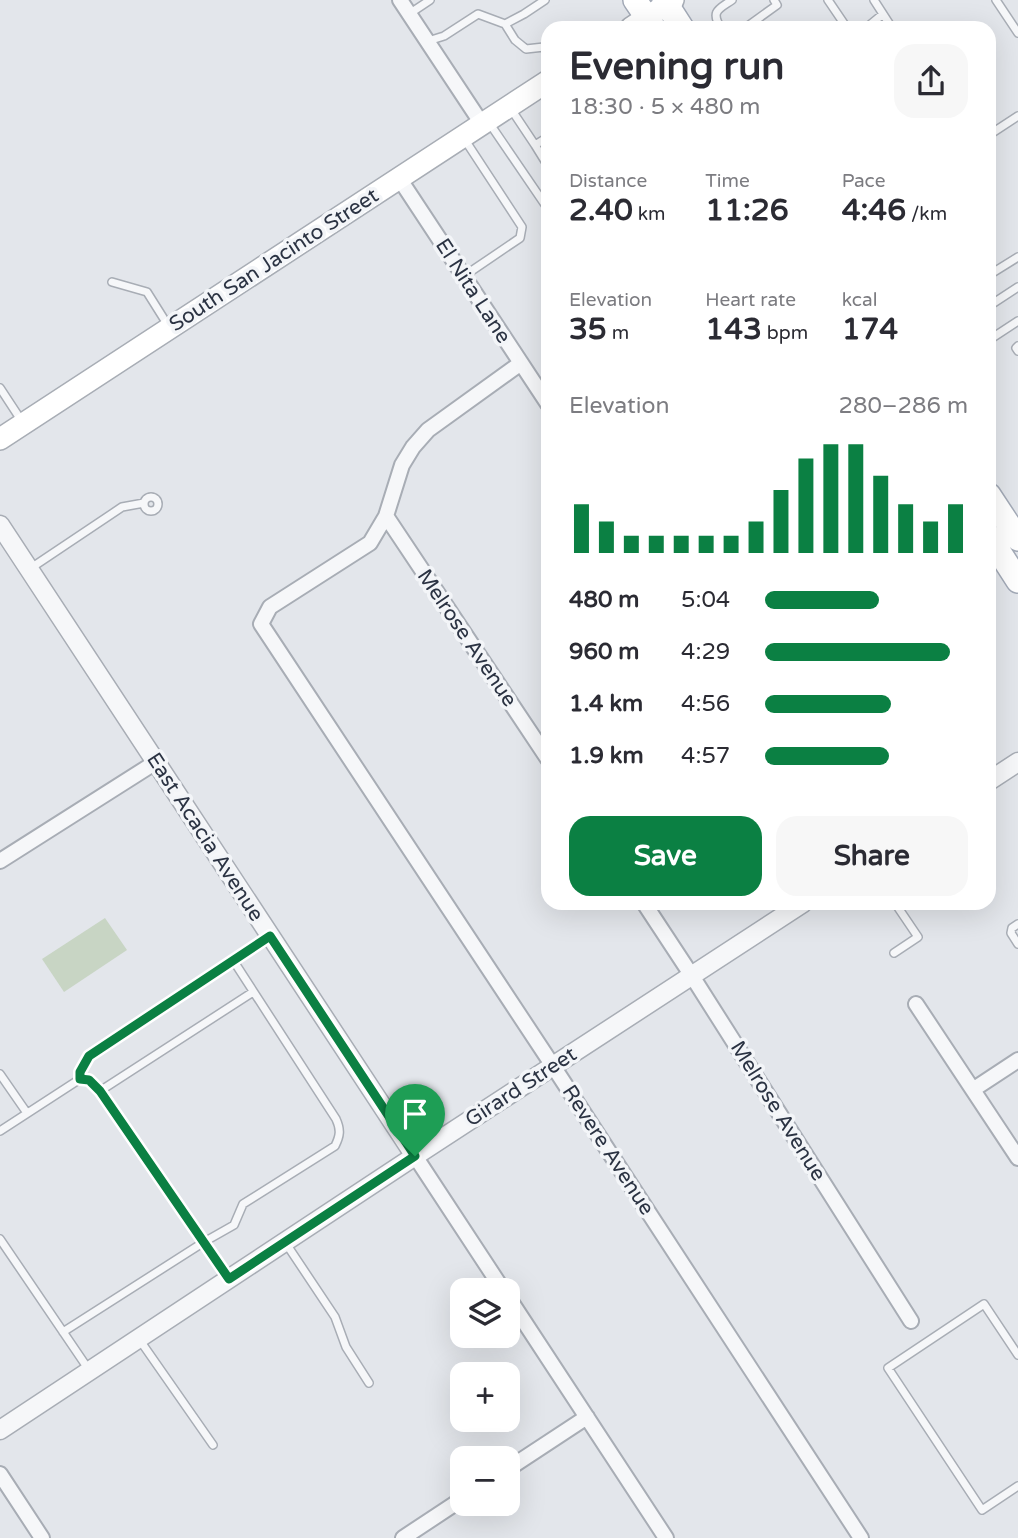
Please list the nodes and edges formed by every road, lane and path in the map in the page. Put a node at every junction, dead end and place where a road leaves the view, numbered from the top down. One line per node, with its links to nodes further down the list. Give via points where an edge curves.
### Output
1 (400, 0): 10 (street)
2 (430, 0): 10 (lane)
3 (545, 0): 19 (lane)
4 (774, 0): 15 (lane, via 777,5)
5 (828, 0): 16 (lane)
6 (874, 0): 11 (lane)
7 (996, 0): 20 (lane)
8 (668, 1): 12 (main road); 13 (main road)
9 (733, 3): 14 (lane, via 718,10)
10 (409, 14): 21 (street)
11 (883, 14): 17 (lane); 18 (lane)
12 (642, 18)
13 (678, 21)
14 (716, 21)
15 (751, 21)
16 (842, 21)
17 (874, 21)
18 (888, 21)
19 (505, 24): 21 (lane, via 478,14 444,36); 22 (lane, via 526,49)
20 (1018, 33)
21 (427, 41): 26 (street)
22 (541, 47)
23 (541, 85): 24 (main road, South San Jacinto Street)
24 (509, 106): 26 (main road, South San Jacinto Street); 30 (lane)
25 (1018, 116): 27 (lane)
26 (485, 122): 28 (main road, South San Jacinto Street); 33 (lane)
27 (996, 130)
28 (462, 136): 32 (main road, South San Jacinto Street); 36 (lane, via 522,227 520,238)
29 (541, 141): 30 (lane)
30 (535, 145): 31 (lane)
31 (541, 155)
32 (399, 178): 36 (street, El Nita Lane); 41 (main road, South San Jacinto Street)
33 (541, 199)
34 (1018, 257): 35 (lane)
35 (996, 271)
36 (464, 276): 43 (street, El Nita Lane)
37 (112, 282): 41 (lane, via 146,292)
38 (1018, 287): 39 (lane)
39 (996, 301)
40 (1018, 321): 42 (lane)
41 (170, 328): 46 (main road, South San Jacinto Street)
42 (996, 335)
43 (521, 363): 45 (street, El Nita Lane); 50 (street, via 420,438 402,465)
44 (1, 393): 46 (lane)
45 (541, 393)
46 (23, 424): 47 (main road, South San Jacinto Street)
47 (0, 439)
48 (144, 503): 54 (lane, via 122,507)
49 (996, 506): 52 (main road)
50 (386, 516): 56 (street, Melrose Avenue); 73 (street, Revere Avenue, via 370,543 270,607 261,624)
51 (0, 525): 54 (street, East Acacia Avenue)
52 (1018, 539)
53 (996, 547): 55 (main road)
54 (29, 569): 57 (street, East Acacia Avenue)
55 (1018, 581)
56 (541, 748)
57 (156, 762): 60 (street); 65 (street, East Acacia Avenue)
58 (1018, 762): 59 (street)
59 (996, 776)
60 (0, 861)
61 (649, 910): 69 (street, Melrose Avenue)
62 (792, 910): 69 (street, Girard Street)
63 (900, 910): 67 (lane, via 918,937)
64 (1018, 924): 66 (lane, via 1011,933)
65 (270, 936): 68 (lane); 80 (street, East Acacia Avenue)
66 (1018, 944)
67 (894, 953)
68 (233, 960): 70 (lane); 75 (lane, via 89,1056)
69 (692, 976): 73 (street, Girard Street); 88 (street, Melrose Avenue)
70 (254, 992): 77 (lane); 83 (lane, via 336,1119 340,1136 335,1146 243,1204 234,1225)
71 (916, 1004): 76 (street)
72 (1018, 1060): 76 (street)
73 (553, 1066): 80 (street, Girard Street); 104 (street, Revere Avenue)
74 (0, 1074): 78 (lane)
75 (80, 1079): 77 (lane, via 89,1080); 78 (lane)
76 (974, 1089): 81 (street)
77 (100, 1091): 83 (lane)
78 (27, 1113): 79 (lane)
79 (0, 1131)
80 (415, 1156): 84 (street, Girard Street); 85 (street, East Acacia Avenue)
81 (1018, 1158)
82 (0, 1239): 89 (lane)
83 (204, 1242): 86 (lane); 89 (lane)
84 (285, 1242): 86 (street, Girard Street); 93 (lane, via 335,1317 346,1347)
85 (495, 1278)
86 (229, 1279): 90 (street, Girard Street)
87 (520, 1315): 94 (street)
88 (911, 1321)
89 (63, 1332): 92 (lane)
90 (139, 1338): 92 (street, Girard Street); 96 (lane)
91 (1018, 1355): 99 (lane, via 985,1304 888,1368 982,1510)
92 (89, 1371): 95 (street, Girard Street)
93 (369, 1383)
94 (587, 1417): 97 (street); 103 (street)
95 (0, 1430)
96 (213, 1445)
97 (520, 1461)
98 (0, 1474): 101 (street)
99 (1018, 1486)
100 (450, 1507): 102 (street)
101 (42, 1538)
102 (402, 1538)
103 (666, 1538)
104 (861, 1538)

